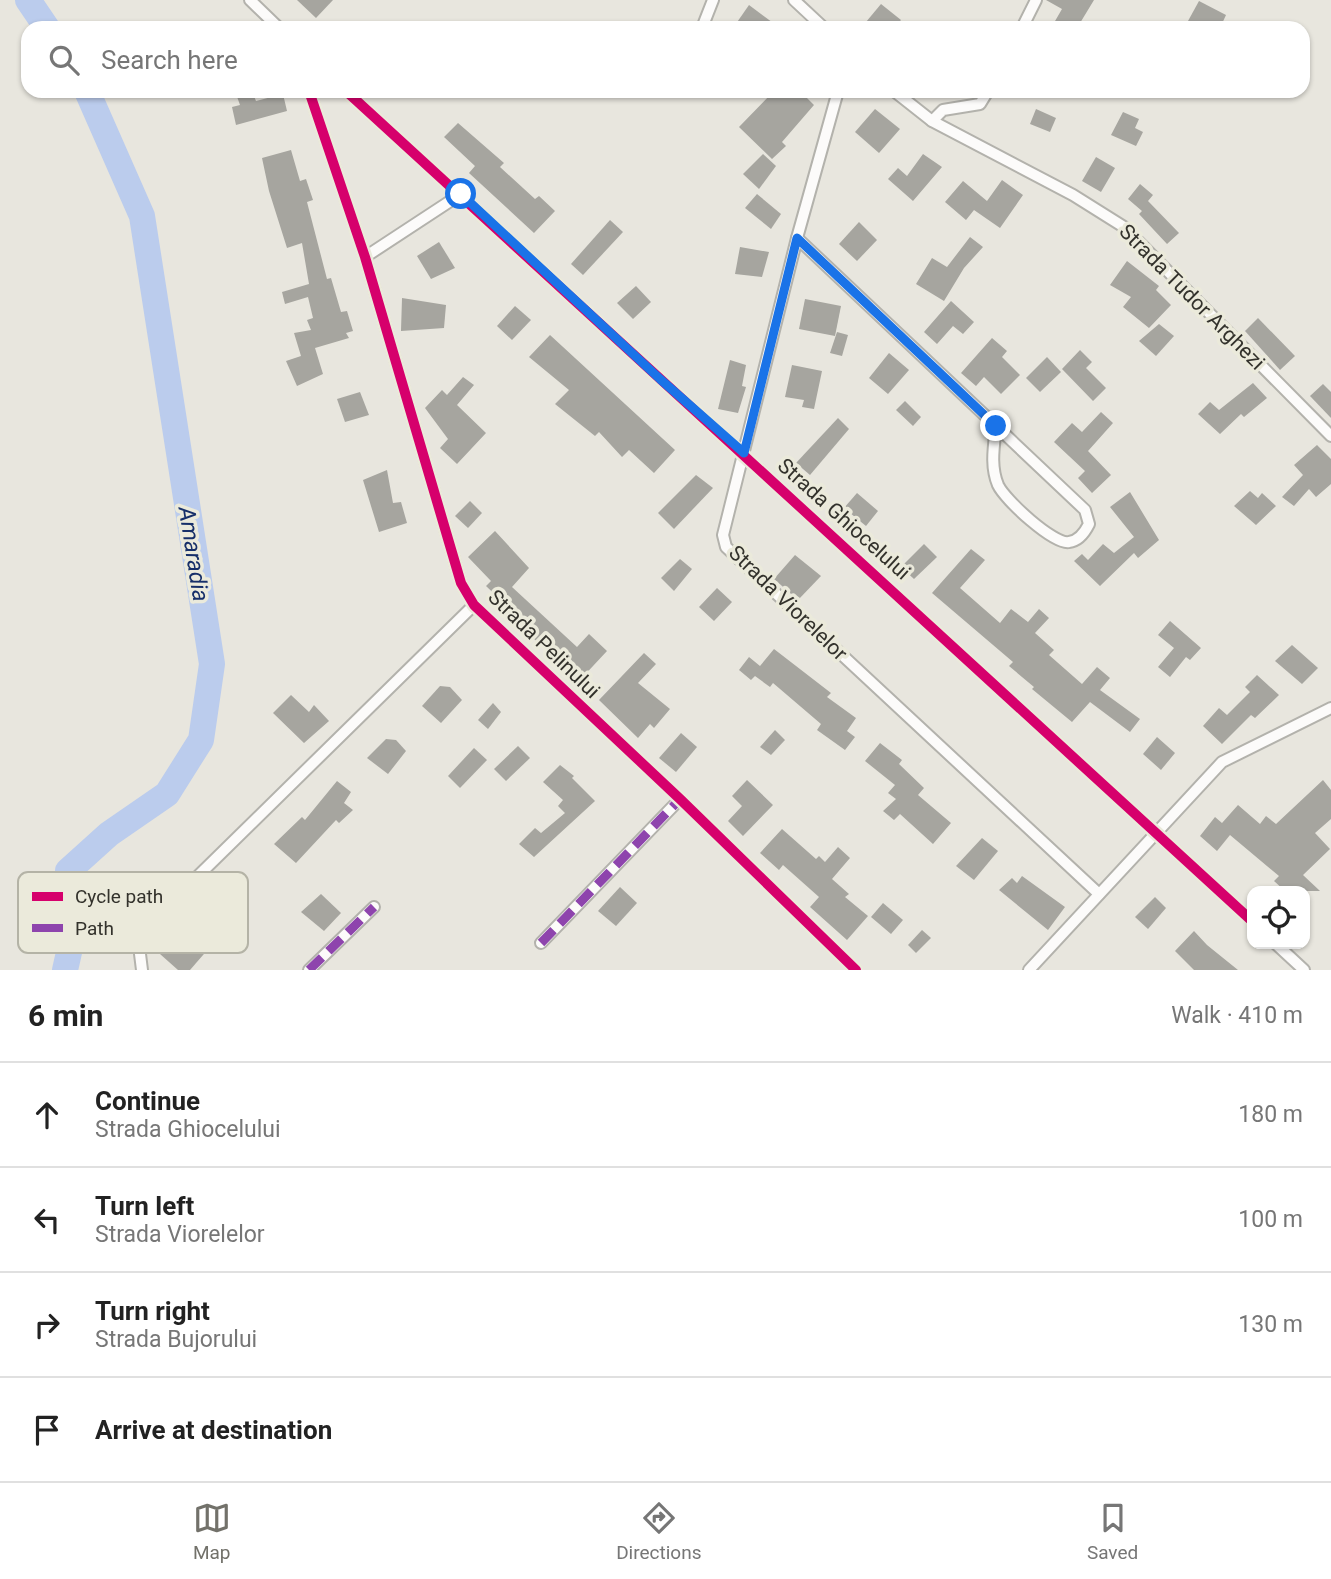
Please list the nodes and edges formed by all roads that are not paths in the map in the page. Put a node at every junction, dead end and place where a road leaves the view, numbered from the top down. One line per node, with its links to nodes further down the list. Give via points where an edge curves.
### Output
1 (250, 0): 5 (street)
2 (713, 0): 6 (street)
3 (794, 0): 7 (street)
4 (1036, 0): 8 (street)
5 (272, 21)
6 (705, 21)
7 (816, 21)
8 (1026, 21)
9 (311, 98): 17 (street, Strada Pelinului)
10 (354, 98): 15 (street, Strada Ghiocelului)
11 (836, 98): 16 (street, Strada Viorelelor)
12 (903, 98): 14 (street, Strada Tudor Arghezi)
13 (984, 98): 14 (street, via 980,104 943,110)
14 (932, 121): 19 (street, Strada Tudor Arghezi, via 1124,227)
15 (461, 194): 17 (street); 20 (street, Strada Ghiocelului)
16 (797, 238): 18 (street); 20 (street, Strada Viorelelor)
17 (366, 257): 21 (street, Strada Pelinului, via 461,583)
18 (996, 426): 18 (street, via 992,465 999,488 1058,542 1071,542 1083,534 1089,524 1085,510)
19 (1331, 436)
20 (744, 453): 24 (street, Strada Ghiocelului); 26 (street, Strada Viorelelor, via 723,535 726,547)
21 (474, 605): 23 (street, Strada Pelinului); 25 (street)
22 (1331, 708): 24 (street, via 1222,762)
23 (680, 799): 29 (street); 32 (street, Strada Pelinului)
24 (1158, 833): 26 (street); 28 (street, Strada Ghiocelului)
25 (202, 872)
26 (1099, 894): 33 (street)
27 (374, 907): 31 (street)
28 (1247, 916)
29 (541, 943)
30 (1281, 949): 34 (street)
31 (309, 970)
32 (856, 970)
33 (1029, 970)
34 (1304, 970)

